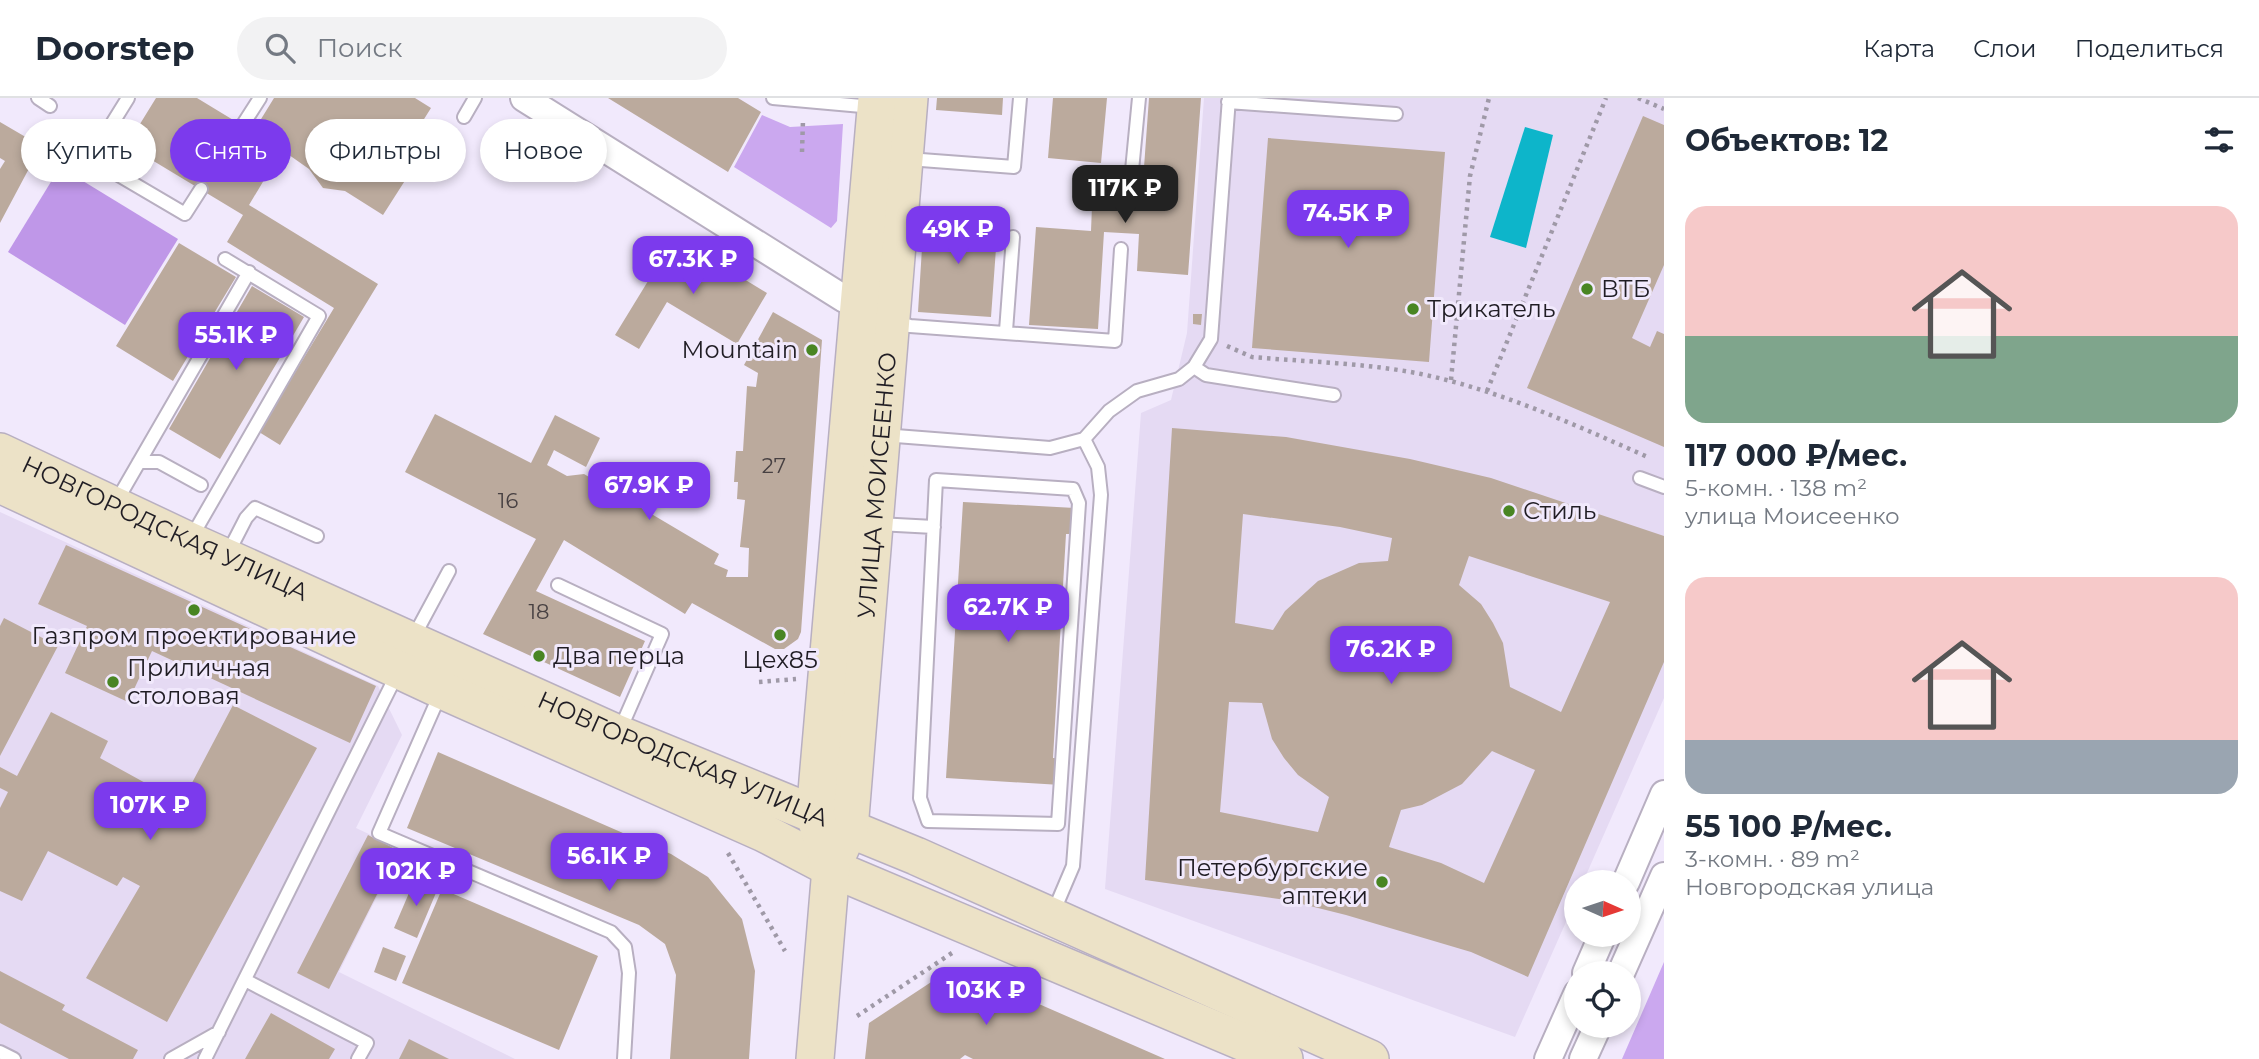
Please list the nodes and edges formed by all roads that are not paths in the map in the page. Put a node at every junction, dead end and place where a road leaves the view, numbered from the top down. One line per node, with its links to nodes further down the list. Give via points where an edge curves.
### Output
1 (38, 98): 11 (lane)
2 (128, 98): 14 (lane)
3 (260, 98): 15 (lane)
4 (475, 98): 13 (lane)
5 (524, 98): 24 (street)
6 (773, 98): 10 (lane)
7 (1020, 98): 16 (lane, via 1014,167)
8 (1139, 98): 19 (lane)
9 (1228, 100): 12 (lane); 26 (lane, via 1211,339)
10 (892, 105): 16 (street, УЛИЦА МОИСЕЕНКО); 24 (street, УЛИЦА МОИСЕЕНКО)
11 (50, 106)
12 (1395, 114)
13 (464, 117)
14 (115, 119)
15 (246, 119)
16 (904, 159): 24 (street, УЛИЦА МОИСЕЕНКО)
17 (131, 182): 18 (lane, via 185,214)
18 (201, 189)
19 (1130, 191)
20 (1013, 237): 25 (lane)
21 (1121, 249): 25 (lane, via 1115,341)
22 (225, 259): 23 (lane)
23 (248, 272): 31 (lane); 40 (lane, via 319,316)
24 (875, 314): 25 (lane, via 910,327); 28 (street, УЛИЦА МОИСЕЕНКО)
25 (1006, 331)
26 (1194, 367): 27 (lane, via 1206,375); 29 (lane, via 1179,379 1137,391)
27 (1334, 395)
28 (865, 433): 29 (lane, via 1050,448); 37 (street, УЛИЦА МОИСЕЕНКО); 48 (street, УЛИЦА МОИСЕЕНКО)
29 (1084, 439): 53 (lane, via 1098,467 1100,509 1073,866)
30 (0, 452): 36 (street, НОВГОРОДСКАЯ УЛИЦА)
31 (139, 462): 34 (lane, via 159,462); 36 (lane)
32 (1640, 478): 35 (lane)
33 (0, 484): 36 (street, НОВГОРОДСКАЯ УЛИЦА)
34 (201, 485)
35 (1664, 487)
36 (107, 518): 40 (street, НОВГОРОДСКАЯ УЛИЦА)
37 (874, 524): 38 (lane); 49 (street, УЛИЦА МОИСЕЕНКО)
38 (934, 527): 38 (lane, via 919,798 928,821 1058,824 1079,503 1073,488 936,480)
39 (317, 536): 41 (lane, via 256,508 246,518)
40 (183, 553): 41 (street, НОВГОРОДСКАЯ УЛИЦА)
41 (220, 570): 44 (street, НОВГОРОДСКАЯ УЛИЦА)
42 (449, 571): 44 (lane)
43 (558, 585): 46 (lane, via 662,634)
44 (405, 656): 45 (street, НОВГОРОДСКАЯ УЛИЦА); 55 (lane)
45 (448, 675): 46 (street, НОВГОРОДСКАЯ УЛИЦА); 50 (street, НОВГОРОДСКАЯ УЛИЦА); 64 (lane, via 379,833 611,932 625,947 629,973)
46 (618, 734): 48 (street, НОВГОРОДСКАЯ УЛИЦА)
47 (1664, 794): 51 (street)
48 (815, 815): 49 (street, НОВГОРОДСКАЯ УЛИЦА); 50 (street, УЛИЦА МОИСЕЕНКО)
49 (849, 829): 50 (street, УЛИЦА МОИСЕЕНКО); 53 (street, НОВГОРОДСКАЯ УЛИЦА)
50 (831, 868): 65 (street, УЛИЦА МОИСЕЕНКО); 66 (street, НОВГОРОДСКАЯ УЛИЦА)
51 (1631, 870)
52 (1664, 876): 54 (street)
53 (1051, 918): 67 (street, НОВГОРОДСКАЯ УЛИЦА)
54 (1626, 961)
55 (245, 980): 57 (lane); 63 (lane, via 367,1043)
56 (1564, 1023): 68 (street)
57 (219, 1032): 61 (lane); 62 (lane)
58 (1593, 1038): 69 (street)
59 (0, 1052): 60 (lane)
60 (14, 1059)
61 (171, 1059)
62 (205, 1059)
63 (358, 1059)
64 (624, 1059)
65 (815, 1059)
66 (1284, 1059)
67 (1370, 1059)
68 (1548, 1059)
69 (1583, 1059)

